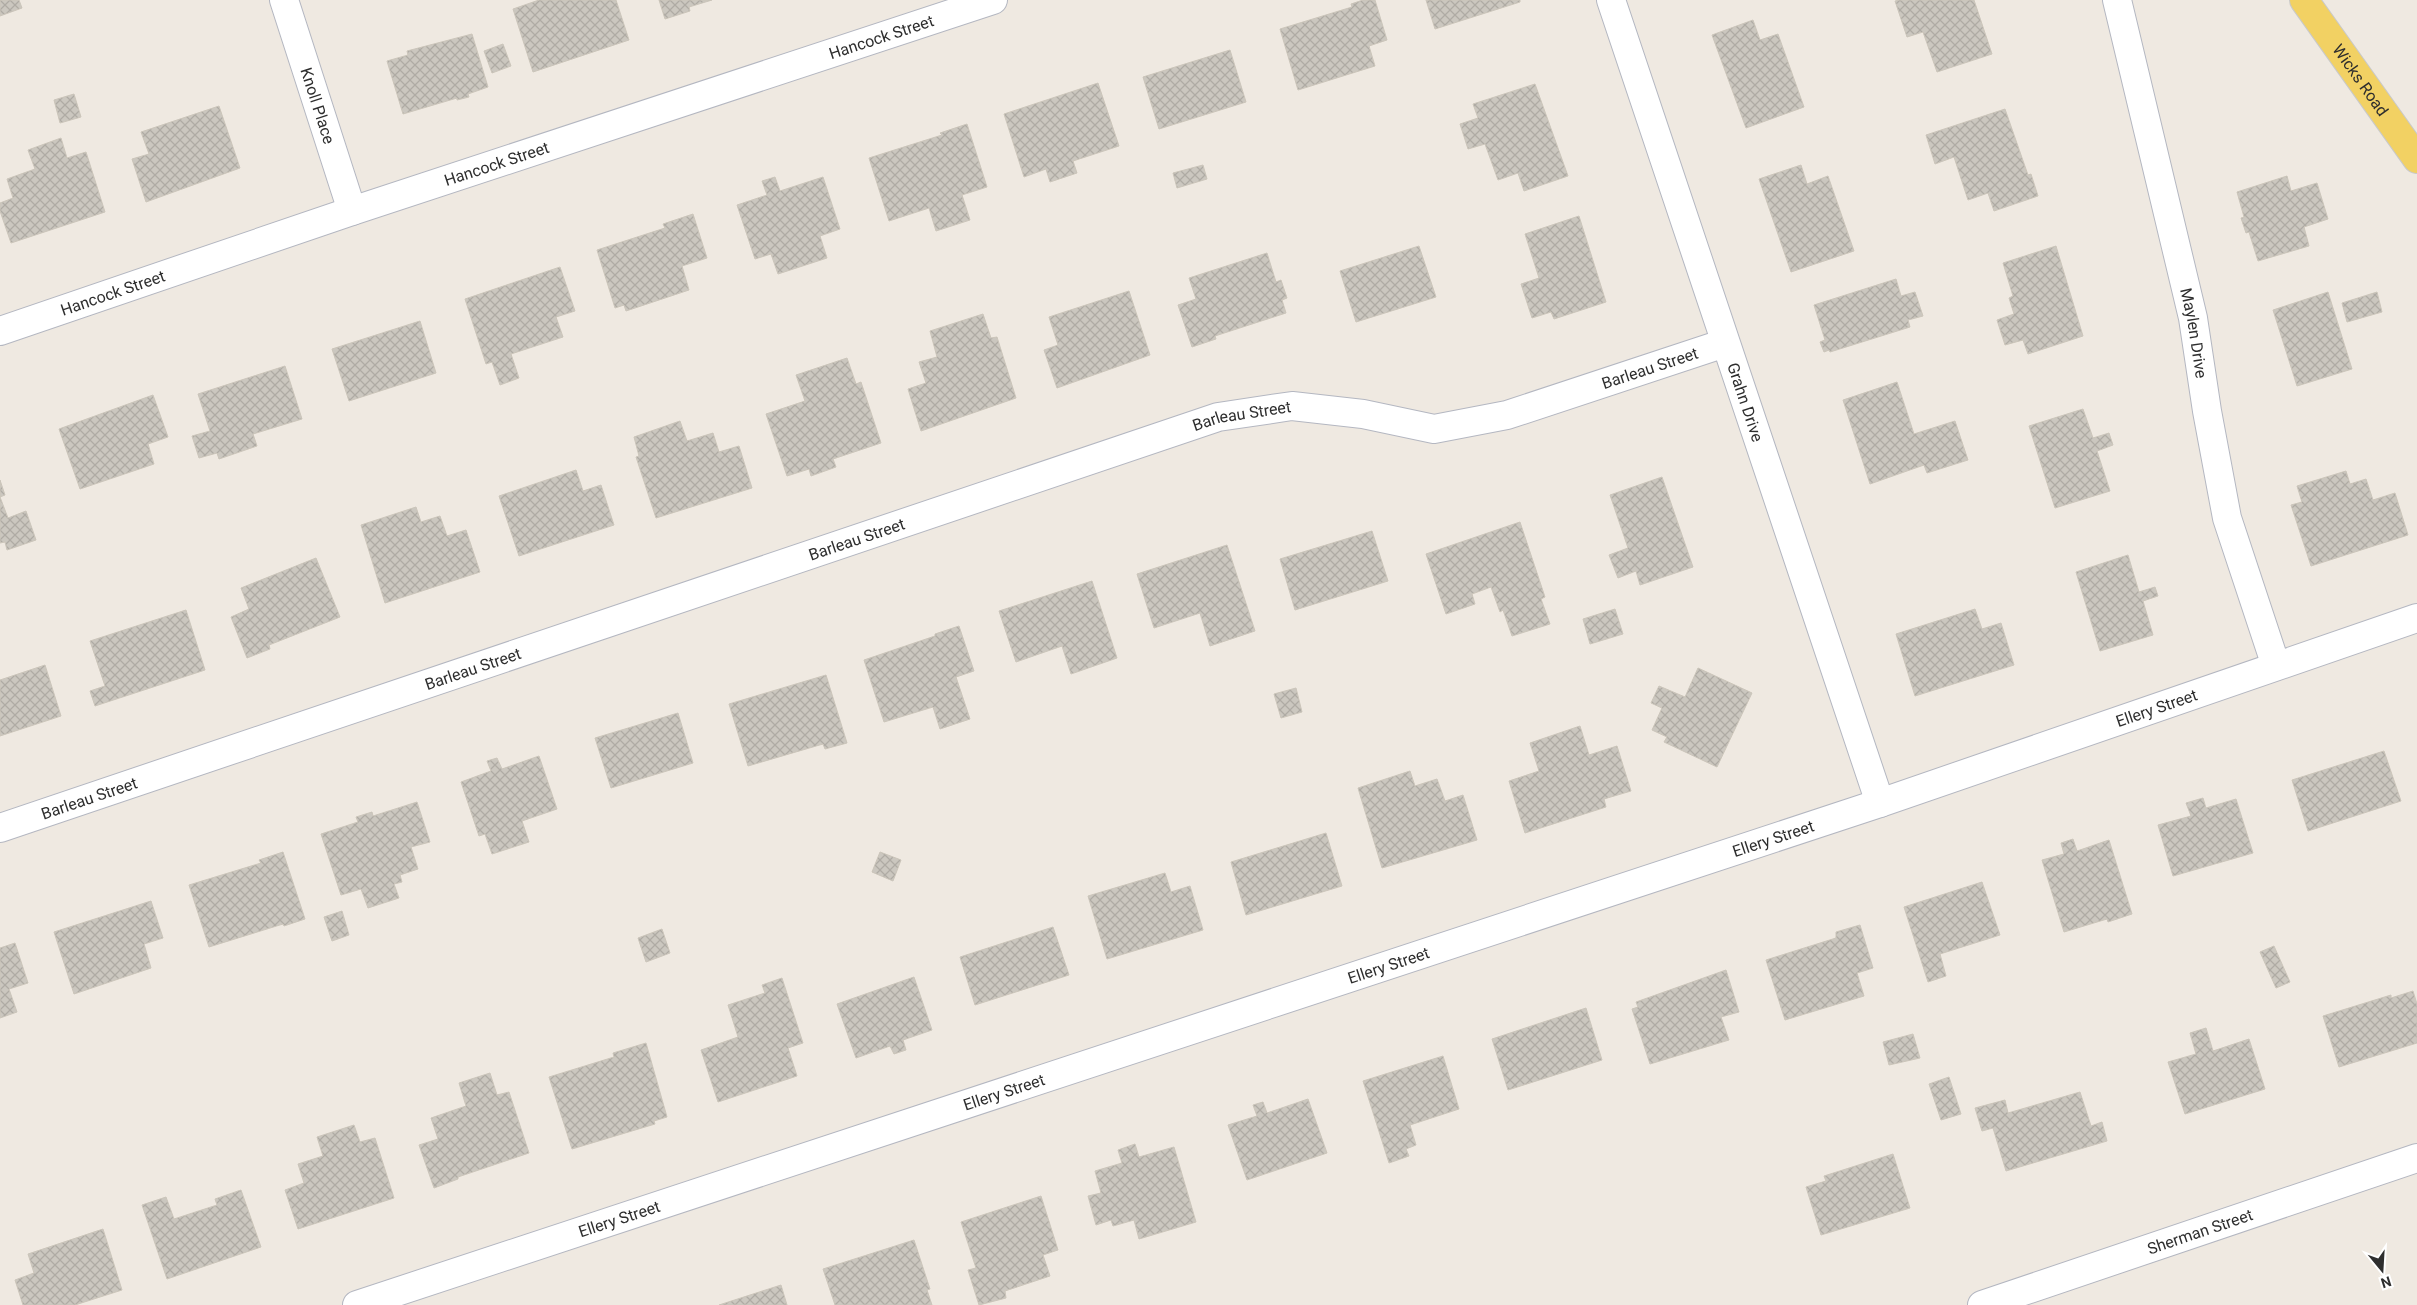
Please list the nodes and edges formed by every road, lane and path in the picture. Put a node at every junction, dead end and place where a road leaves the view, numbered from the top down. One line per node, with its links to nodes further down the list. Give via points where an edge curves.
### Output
1 (284, 0): 7 (street, Knoll Place)
2 (993, 0): 7 (street, Hancock Street)
3 (1611, 0): 9 (street, Grahn Drive)
4 (2116, 0): 11 (street, Maylen Drive, via 2193,318 2227,518)
5 (2304, 0): 6 (main road, Wicks Road)
6 (2417, 159)
7 (352, 212): 8 (street, Hancock Street)
8 (0, 331)
9 (1725, 343): 12 (street, Grahn Drive); 13 (street, Barleau Street, via 1506,415 1434,430 1363,414 1292,406 1218,418)
10 (2417, 618): 11 (street, Ellery Street)
11 (2276, 666): 12 (street, Ellery Street)
12 (1880, 803): 15 (street, Ellery Street)
13 (0, 828)
14 (2417, 1158): 16 (street, Sherman Street)
15 (357, 1305)
16 (1982, 1305)

